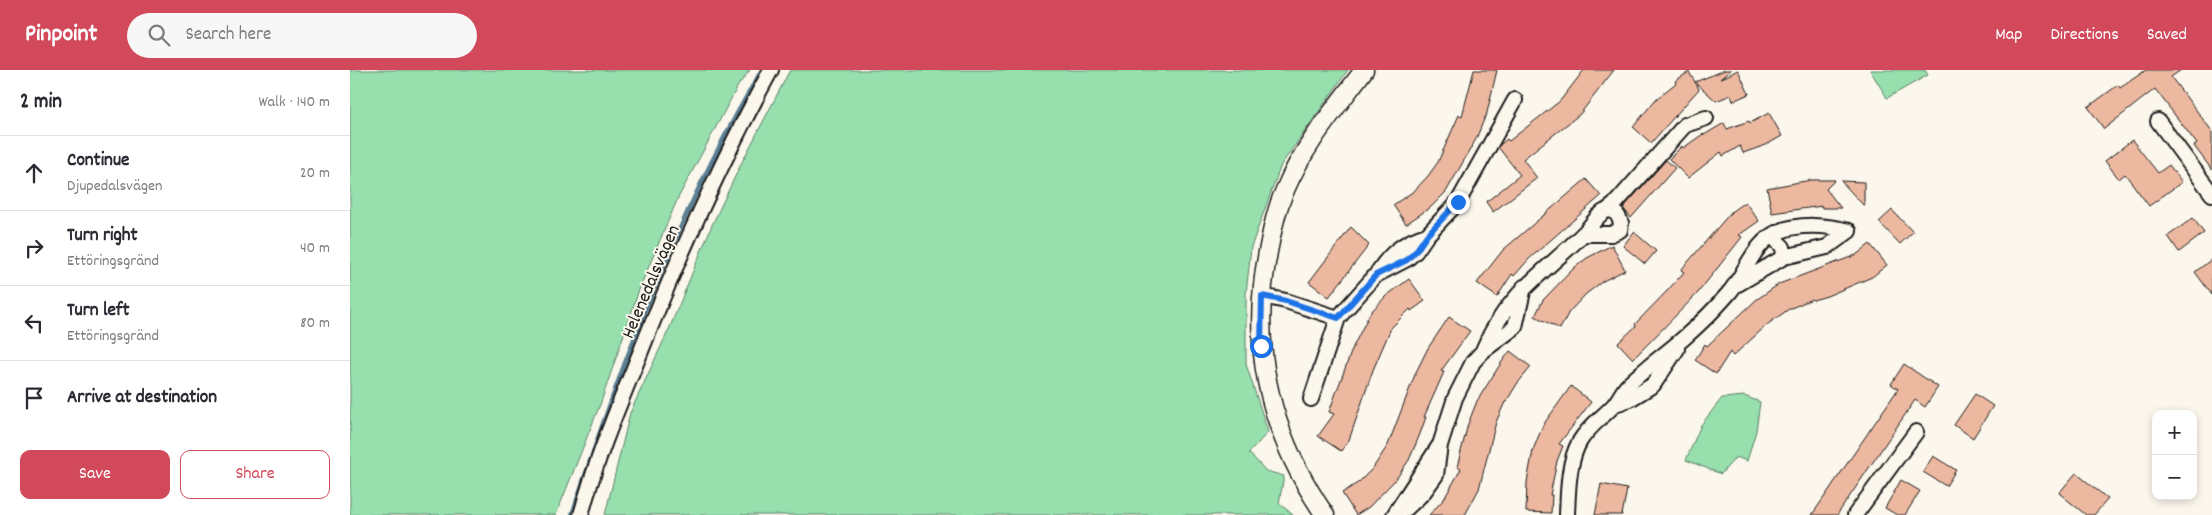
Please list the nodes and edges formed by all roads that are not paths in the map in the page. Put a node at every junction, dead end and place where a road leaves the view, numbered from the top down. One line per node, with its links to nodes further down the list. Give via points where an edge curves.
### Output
1 (771, 70): 16 (street, Helenedalsvägen, via 704,200 671,275 586,494)
2 (1364, 70): 12 (street, via 1316,132 1285,190 1274,221)
3 (1515, 100): 13 (street, via 1458,202 1427,235 1394,250)
4 (1706, 118): 7 (street, via 1686,125)
5 (2158, 121): 6 (street)
6 (2212, 194)
7 (1606, 211): 8 (street); 8 (street, via 1612,210 1617,214 1622,222 1620,230 1611,234)
8 (1584, 234): 18 (street, via 1524,287 1494,325 1483,351 1473,362 1455,398 1440,445)
9 (1772, 236): 10 (street, via 1783,247); 10 (street, via 1798,227 1832,226 1849,231 1826,247); 11 (street, via 1752,254)
10 (1784, 257): 11 (street)
11 (1736, 285): 19 (street, via 1685,338 1626,388 1616,404 1594,423 1580,441 1568,488)
12 (1262, 296): 13 (street); 17 (street, via 1261,346 1270,397 1283,440 1306,488)
13 (1338, 318): 14 (street)
14 (1311, 398)
15 (1916, 432): 20 (street)
16 (581, 515)
17 (1324, 515)
18 (1394, 515)
19 (1567, 515)
20 (1855, 515)

